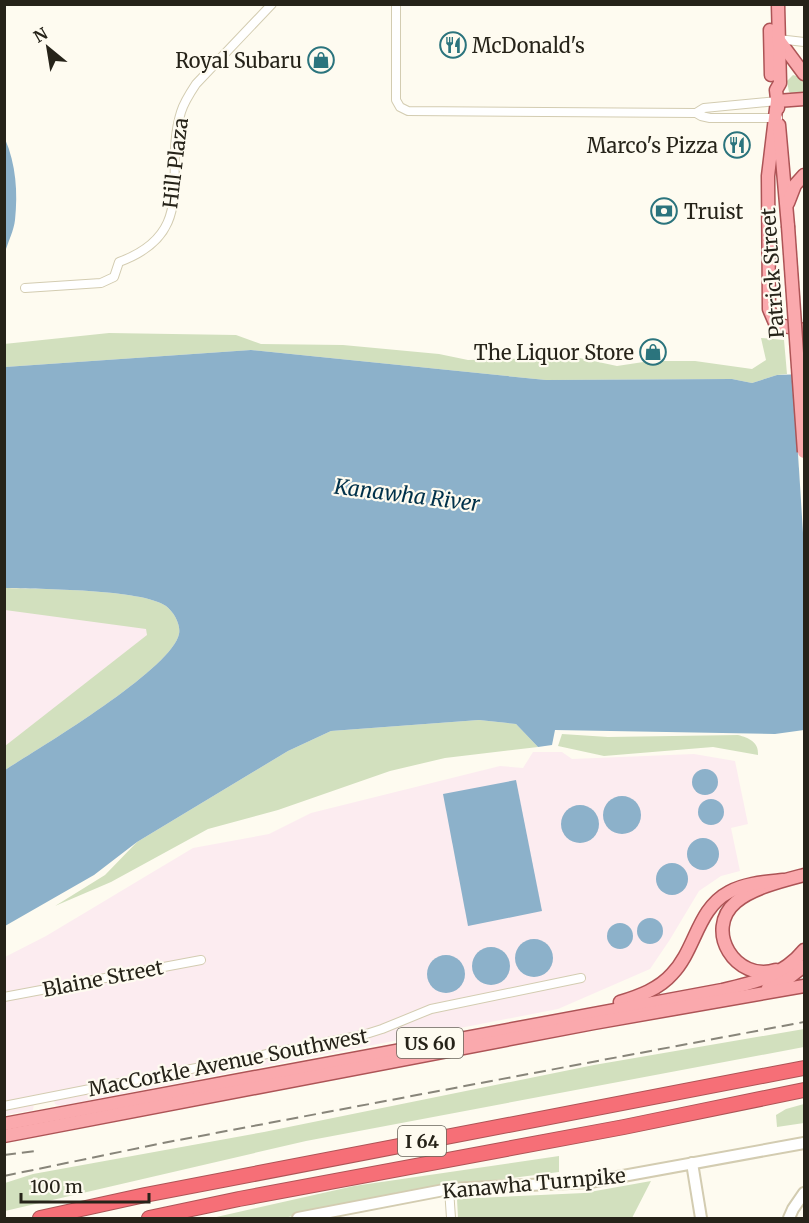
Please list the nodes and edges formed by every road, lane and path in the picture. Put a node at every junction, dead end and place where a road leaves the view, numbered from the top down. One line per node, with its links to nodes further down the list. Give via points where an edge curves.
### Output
1 (273, 4): 14 (street, Hill Plaza, via 188,97 178,123 173,208 147,249 119,262 114,277 101,283)
2 (396, 4): 10 (street, via 396,100 408,111)
3 (770, 4): 8 (main road, via 772,83)
4 (778, 4): 5 (main road)
5 (778, 39): 6 (street); 7 (main road); 8 (main road, via 780,83)
6 (804, 42)
7 (804, 74)
8 (776, 96): 9 (main road); 10 (street, via 704,108); 11 (main road)
9 (804, 99)
10 (696, 113): 11 (street, via 710,118)
11 (777, 118): 13 (main road, Patrick Street); 15 (main road, via 768,176 769,309 775,323)
12 (804, 175): 13 (main road, via 795,185)
13 (787, 207): 16 (main road, Patrick Street, bridge)
14 (25, 288)
15 (804, 330)
16 (804, 452)
17 (804, 875): 18 (main road)
18 (783, 880): 21 (main road, via 736,902 724,919 723,942 729,953 747,968 764,972); 27 (main road, via 728,892 711,905 682,962 663,983 649,992)
19 (804, 950): 21 (main road, MacCorkle Avenue Southwest / US 60)
20 (201, 960): 25 (street, Blaine Street)
21 (790, 964): 27 (main road, MacCorkle Avenue Southwest / US 60, via 753,983)
22 (804, 966): 26 (main road, US 60, via 779,983)
23 (581, 978): 30 (street, via 431,1009 363,1035)
24 (804, 986): 26 (main road)
25 (4, 997)
26 (735, 997): 32 (main road, MacCorkle Avenue Southwest / US 60)
27 (577, 1016): 31 (main road, MacCorkle Avenue Southwest / US 60)
28 (804, 1068): 37 (highway, I 64)
29 (804, 1090): 38 (highway, I 64)
30 (4, 1106)
31 (4, 1124)
32 (4, 1136)
33 (804, 1143): 34 (main road, Kanawha Turnpike)
34 (692, 1163): 35 (main road, Kanawha Turnpike, via 590,1182); 41 (main road)
35 (449, 1189): 39 (main road, Kanawha Turnpike); 40 (street)
36 (804, 1193): 42 (main road)
37 (40, 1218)
38 (149, 1218)
39 (298, 1218)
40 (451, 1218)
41 (700, 1218)
42 (789, 1218)

